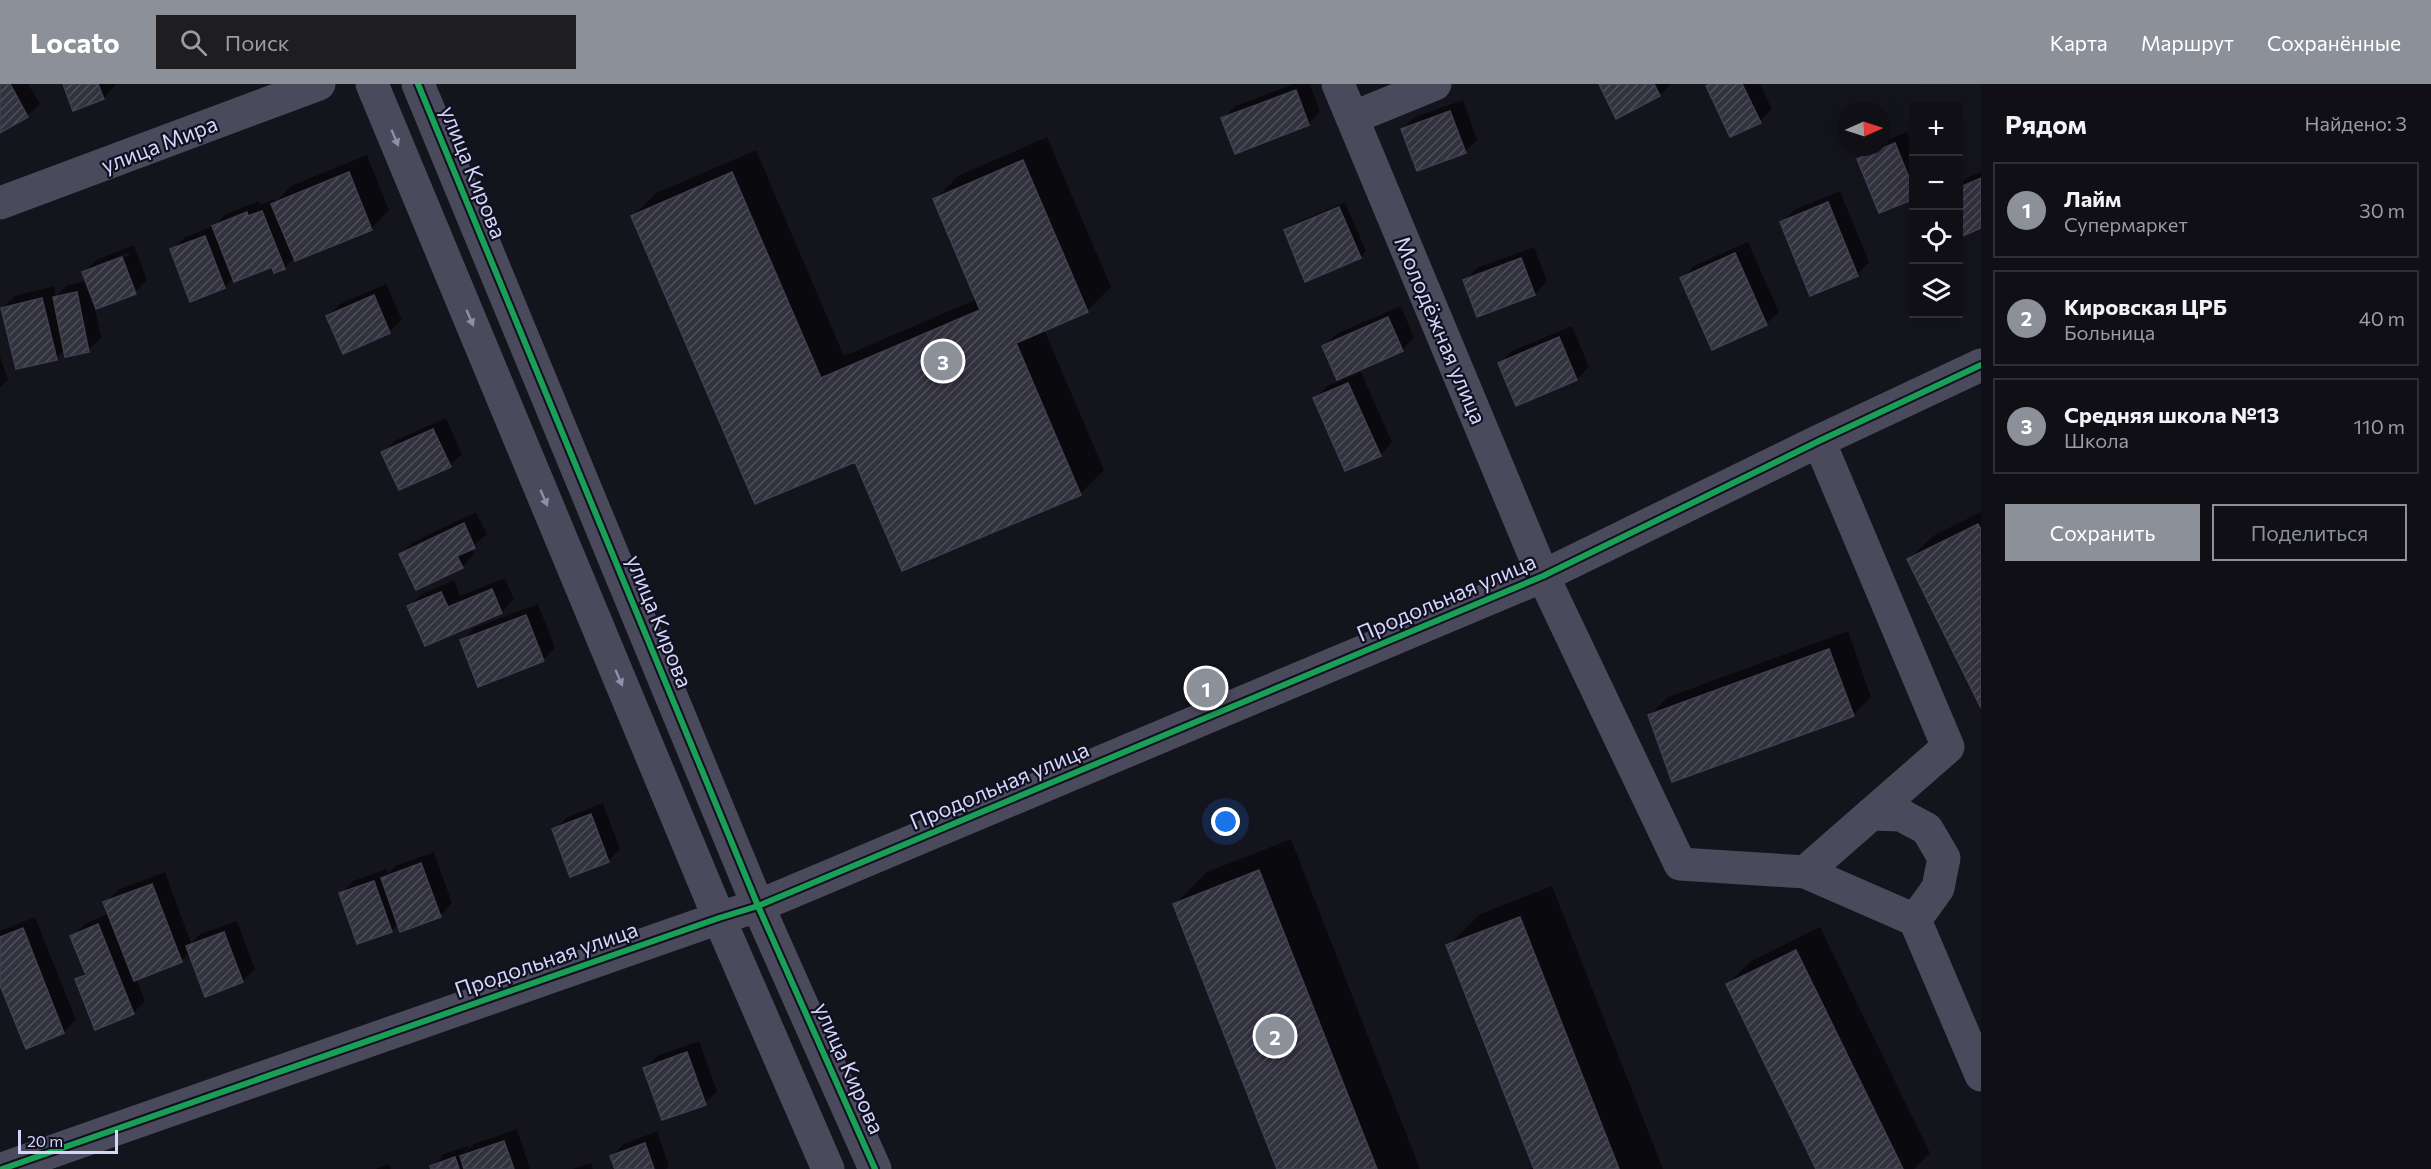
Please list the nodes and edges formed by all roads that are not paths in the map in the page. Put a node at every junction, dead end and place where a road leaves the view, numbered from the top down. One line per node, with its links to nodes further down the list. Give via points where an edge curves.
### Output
1 (319, 84): 7 (street, улица Мира)
2 (372, 84): 14 (street, one-way to 14)
3 (418, 84): 13 (street, улица Кирова)
4 (1338, 84): 6 (street, Молодёжная улица)
5 (1435, 84): 6 (street)
6 (1352, 118): 10 (street, Молодёжная улица)
7 (0, 203)
8 (1981, 365): 9 (street, Продольная улица)
9 (1819, 441): 10 (street, Продольная улица); 11 (street, via 1948,747)
10 (1544, 576): 12 (street, Молодёжная улица, via 1680,864); 13 (street, Продольная улица)
11 (1871, 814): 12 (street); 15 (street, via 1901,815 1927,829 1944,858 1938,888)
12 (1805, 872): 15 (street)
13 (758, 906): 14 (street, Продольная улица); 19 (street, улица Кирова)
14 (719, 918): 17 (street, Продольная улица); 18 (street)
15 (1915, 920): 16 (street)
16 (1981, 1075)
17 (2, 1169)
18 (828, 1169)
19 (875, 1169)

